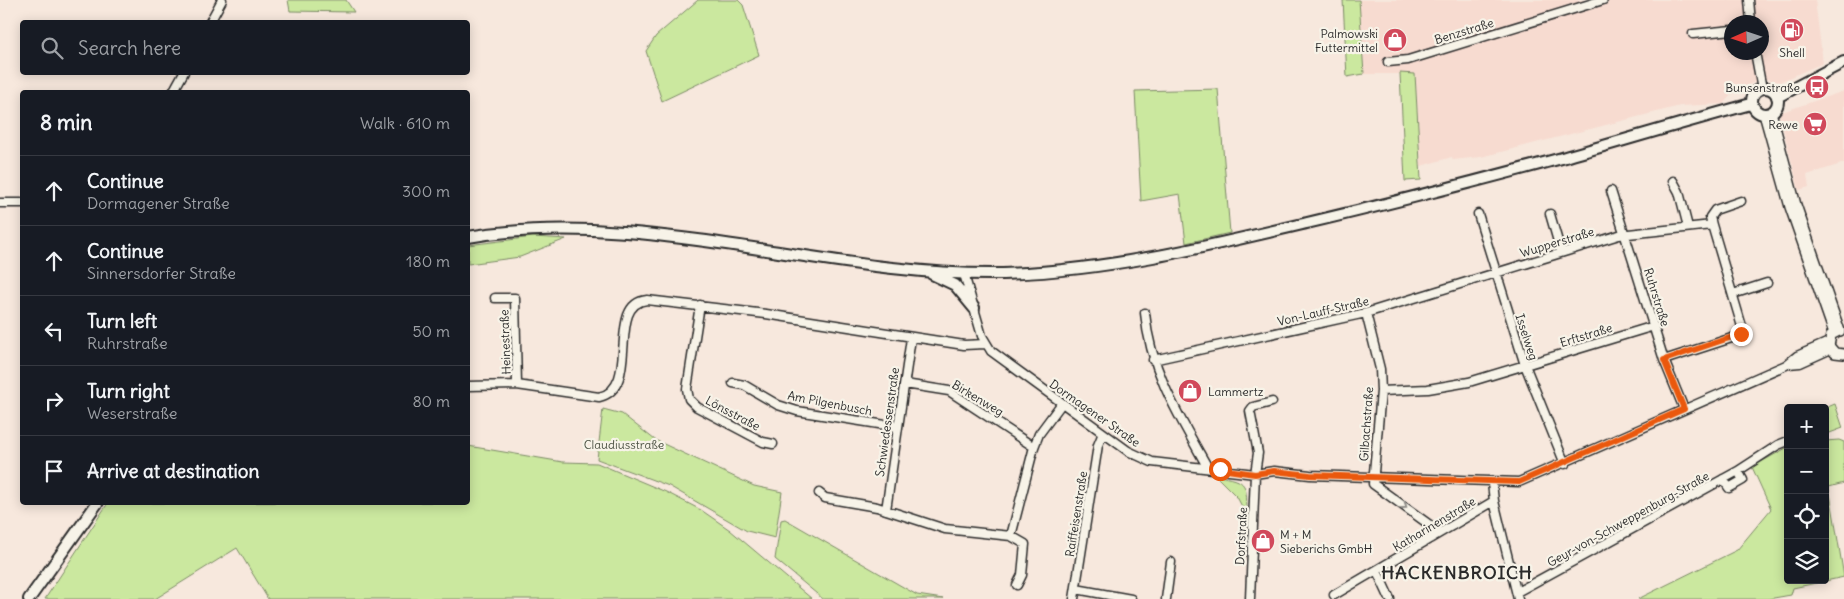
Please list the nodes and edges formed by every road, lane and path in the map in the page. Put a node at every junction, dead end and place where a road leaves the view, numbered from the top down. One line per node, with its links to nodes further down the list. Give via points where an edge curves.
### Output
1 (222, 0): 5 (street)
2 (1603, 0): 9 (street, Benzstraße, via 1408,60)
3 (1749, 0): 4 (street)
4 (1750, 15)
5 (211, 20)
6 (1724, 31): 7 (street)
7 (1693, 34)
8 (1757, 60): 12 (street)
9 (1388, 62)
10 (1844, 62): 14 (main road)
11 (182, 75): 13 (street)
12 (1762, 89): 14 (main road, via 1771,90); 15 (main road, via 1752,98)
13 (174, 90)
14 (1778, 97): 16 (main road, via 1777,106)
15 (1751, 104): 16 (main road, via 1754,109); 31 (main road, via 1510,172 1175,254 1060,271)
16 (1768, 113): 42 (street, via 1790,207)
17 (1672, 180): 25 (street, via 1679,192)
18 (1611, 190): 26 (street, Ruhrstraße)
19 (1741, 201): 24 (street, via 1715,210 1710,217)
20 (0, 203): 21 (street)
21 (20, 203)
22 (1478, 214): 30 (street, Isselweg)
23 (1550, 214): 28 (street)
24 (1712, 225): 25 (street, Wupperstraße); 33 (street)
25 (1688, 228): 26 (street, Wupperstraße)
26 (1625, 234): 28 (street, Wupperstraße); 41 (street, Ruhrstraße)
27 (470, 237): 29 (main road, via 527,230 595,230)
28 (1561, 252): 30 (street, Wupperstraße)
29 (927, 271): 31 (main road); 38 (main road, via 955,285)
30 (1495, 272): 40 (street, Von-Lauff-Straße); 49 (street, Isselweg)
31 (964, 274): 38 (street)
32 (1767, 283): 33 (street)
33 (1733, 294): 48 (street, via 1743,325 1741,334)
34 (495, 298): 35 (street, Heinestraße)
35 (515, 298): 36 (street, Heinestraße); 52 (street, Heinestraße)
36 (524, 298)
37 (700, 305): 43 (street); 52 (street, via 647,300 634,304 627,323 618,384 606,395); 61 (street, Lönsstraße, via 687,389 689,400 763,442)
38 (974, 308): 44 (street)
39 (1145, 313): 47 (street)
40 (1366, 313): 47 (street, Von-Lauff-Straße); 54 (street, Gilbachstraße, via 1380,369)
41 (1654, 326): 48 (street, Ruhrstraße); 49 (street, Erftstraße)
42 (1839, 332): 45 (street)
43 (911, 338): 44 (street, via 973,346); 51 (street, Schwiedessenstraße)
44 (985, 344): 56 (street, Dormagener Straße)
45 (1830, 346): 46 (street); 57 (street, Dormagener Straße, via 1797,356 1786,365)
46 (1843, 357)
47 (1153, 360): 64 (street)
48 (1664, 360): 57 (street, Ruhrstraße)
49 (1525, 365): 54 (street, Erftstraße, via 1452,385); 63 (street, Isselweg)
50 (734, 383): 58 (street, Am Pilgenbusch, via 797,411)
51 (905, 384): 58 (street, Schwiedessenstraße); 62 (street, Birkenweg, via 949,391)
52 (518, 385): 53 (street)
53 (470, 386)
54 (1381, 391): 66 (street, Gilbachstraße)
55 (1272, 402): 65 (street, Dorfstraße, via 1253,407 1250,411 1258,453)
56 (1062, 403): 59 (street, Dormagener Straße); 62 (street, via 1039,434)
57 (1684, 409): 63 (street, Dormagener Straße)
58 (898, 427): 71 (street, Schwiedessenstraße)
59 (1103, 433): 64 (street, Dormagener Straße, via 1128,451 1152,462); 77 (street, Raiffeisenstraße, via 1098,445)
60 (1784, 443): 79 (street, Geyr-von-Schweppenburg-Straße)
61 (773, 444)
62 (1034, 447): 73 (street)
63 (1565, 464): 67 (street, Dormagener Straße, via 1519,482)
64 (1208, 468): 65 (street, Dormagener Straße)
65 (1255, 474): 66 (street, Dormagener Straße, via 1274,471); 84 (street, Dorfstraße)
66 (1374, 478): 67 (street, Dormagener Straße); 72 (street, one-way to 72, via 1373,484)
67 (1492, 483): 69 (street)
68 (820, 493): 71 (street, via 825,498)
69 (1494, 501): 72 (street, Katharinenstraße); 79 (street)
70 (96, 505): 80 (main road)
71 (886, 510): 73 (street, via 945,529)
72 (1438, 534): 75 (street, Katharinenstraße)
73 (1011, 536): 76 (street, via 1025,544 1022,575)
74 (1171, 562): 83 (street)
75 (1377, 571): 78 (street, Katharinenstraße); 85 (street)
76 (1017, 584)
77 (1076, 589): 81 (street, Raiffeisenstraße); 82 (street)
78 (1334, 595)
79 (1518, 595)
80 (29, 599)
81 (1074, 599)
82 (1131, 599)
83 (1166, 599)
84 (1250, 599)
85 (1390, 599)

